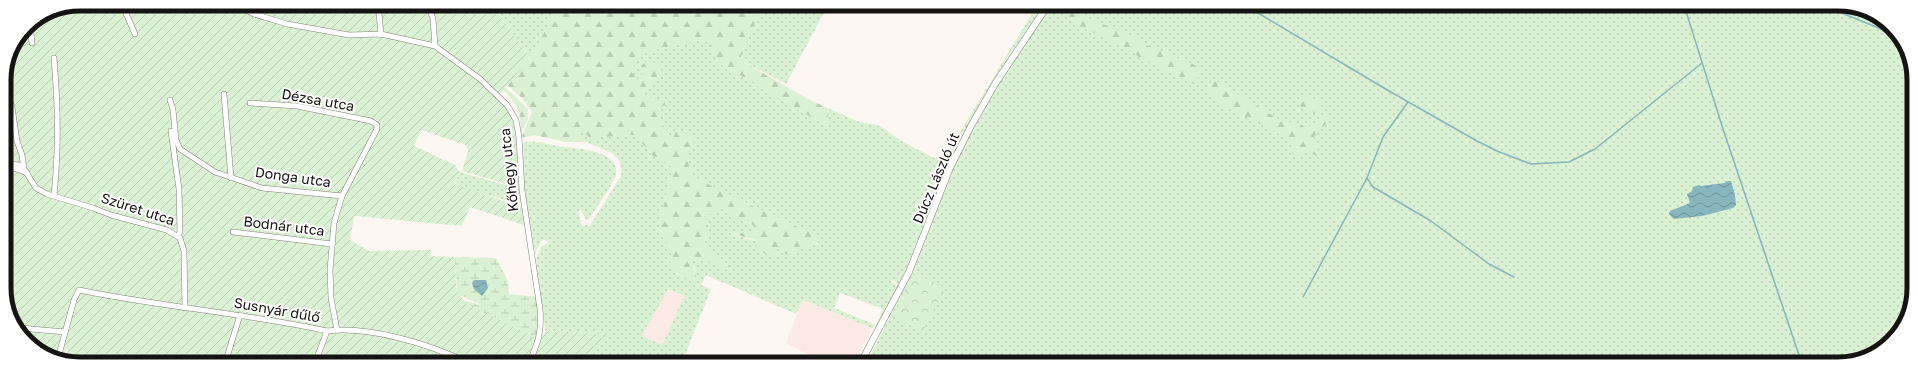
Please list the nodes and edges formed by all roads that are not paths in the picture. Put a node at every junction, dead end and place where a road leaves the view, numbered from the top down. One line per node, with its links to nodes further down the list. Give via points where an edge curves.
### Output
1 (125, 11): 7 (street)
2 (248, 11): 8 (street, Kőhegy utca, via 287,24 349,34)
3 (379, 11): 8 (street)
4 (430, 11): 10 (street)
5 (1044, 11): 37 (street, Dúcz László út, via 971,126 950,168 909,272)
6 (31, 31): 9 (street)
7 (135, 34)
8 (381, 34): 10 (street, Kőhegy utca)
9 (32, 43)
10 (435, 46): 36 (street, Kőhegy utca, via 480,79 507,105 516,120 523,197 542,323)
11 (54, 58): 21 (street, via 58,140)
12 (224, 94): 20 (street)
13 (170, 100): 17 (street)
14 (250, 103): 22 (street, Dézsa utca, via 297,106 376,124 377,129)
15 (11, 104): 19 (street, Szüret utca, via 17,141)
16 (171, 132): 17 (street)
17 (174, 140): 20 (street, Donga utca, via 180,149 215,172); 24 (street, via 179,190)
18 (11, 166): 19 (street)
19 (26, 171): 21 (street, Szüret utca, via 36,188)
20 (231, 178): 22 (street, Donga utca, via 262,188)
21 (54, 195): 24 (street, Szüret utca, via 111,215 167,230)
22 (342, 196): 25 (street, via 334,223)
23 (233, 232): 25 (street, Bodnár utca)
24 (178, 236): 26 (street, Szüret utca, via 184,250)
25 (332, 244): 29 (street, via 331,298)
26 (185, 308): 27 (street, Susnyár dűlő); 31 (street, Susnyár dűlő, via 79,290)
27 (240, 315): 30 (street, Susnyár dűlő); 33 (street)
28 (24, 328): 31 (street)
29 (337, 330): 30 (street, Susnyár dűlő); 35 (street, Susnyár dűlő, via 393,336)
30 (327, 331): 34 (street)
31 (65, 332): 32 (street)
32 (59, 353)
33 (227, 357)
34 (317, 357)
35 (451, 357)
36 (532, 357)
37 (864, 357)

